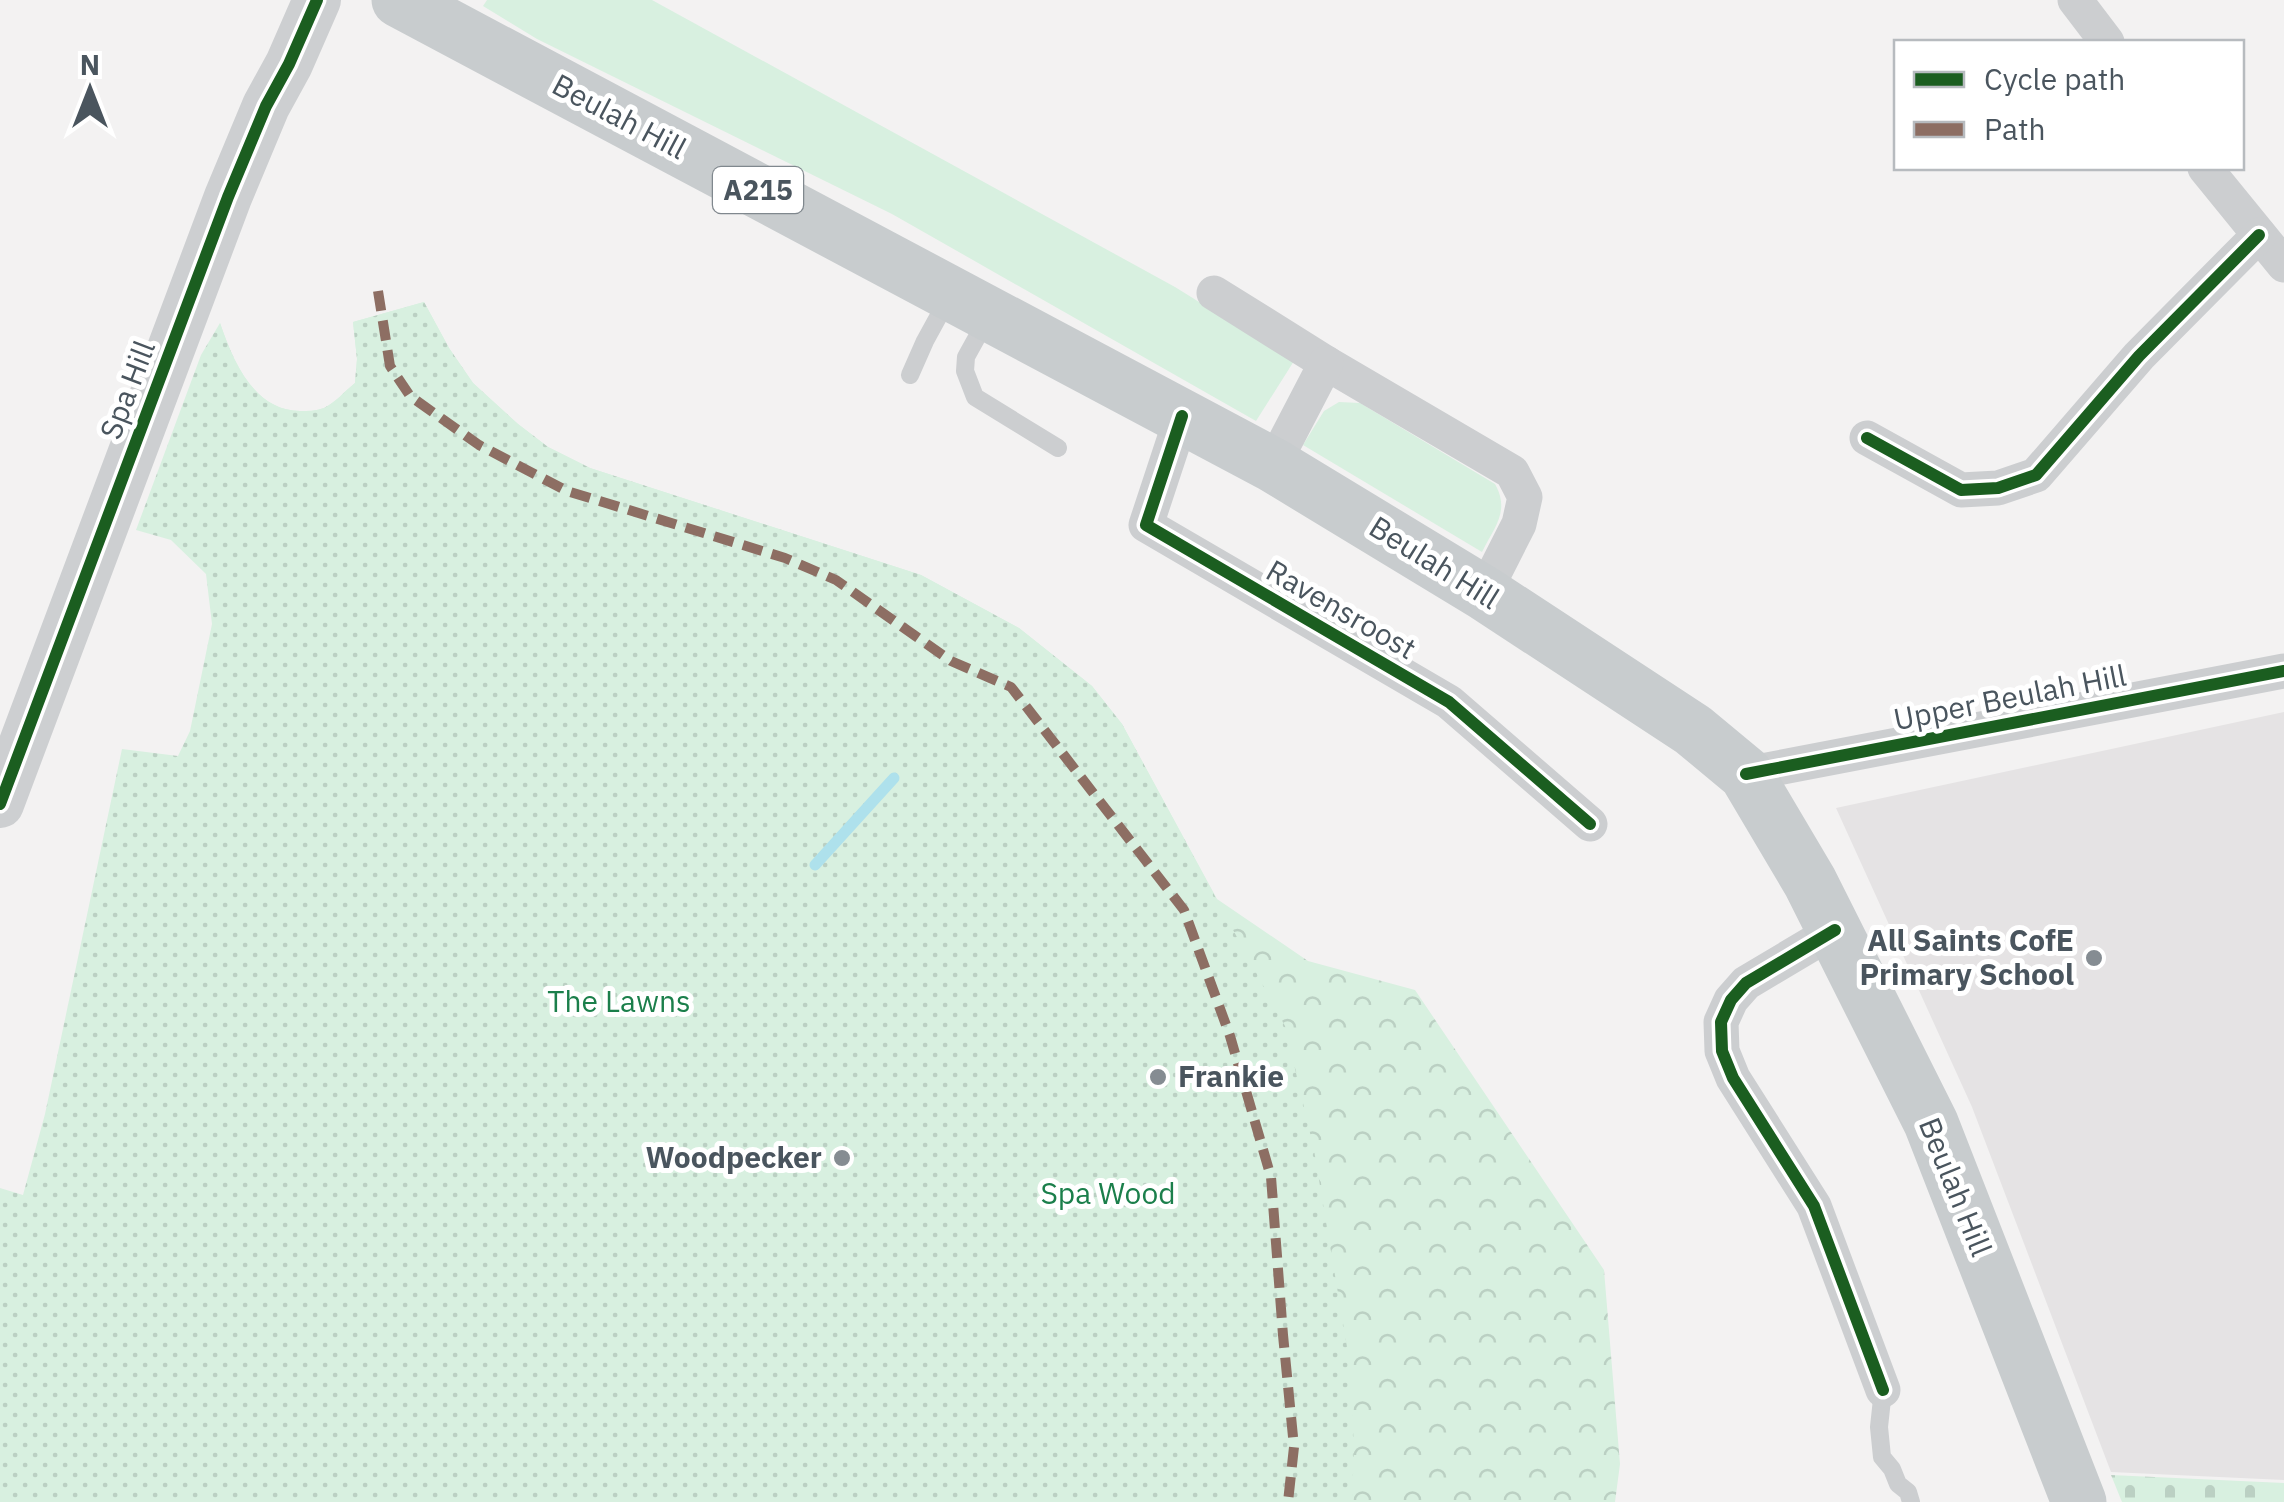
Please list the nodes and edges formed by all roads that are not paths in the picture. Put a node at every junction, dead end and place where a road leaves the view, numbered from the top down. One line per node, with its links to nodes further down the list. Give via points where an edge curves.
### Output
1 (317, 0): 19 (street, Spa Hill, via 228,197)
2 (399, 0): 9 (main road, Beulah Hill / A215)
3 (2075, 0): 4 (street)
4 (2105, 40)
5 (2207, 170): 6 (street)
6 (2259, 235): 7 (street); 13 (street, via 2036,475 1998,488 1961,490)
7 (2284, 266)
8 (1214, 292): 10 (street)
9 (970, 304): 11 (lane, via 925,340); 12 (main road, Beulah Hill / A215); 14 (lane, via 965,371 975,397)
10 (1326, 363): 15 (street); 16 (street, via 1512,472 1524,497 1519,524)
11 (910, 375)
12 (1182, 416): 15 (main road, Beulah Hill / A215); 20 (street, Ravensroost, via 1146,525 1449,702)
13 (1867, 438)
14 (1058, 448)
15 (1272, 465): 16 (main road, Beulah Hill / A215)
16 (1484, 593): 18 (main road, Beulah Hill / A215, via 1693,730)
17 (2284, 672): 18 (street, Upper Beulah Hill)
18 (1746, 774): 21 (main road, Beulah Hill / A215)
19 (0, 804)
20 (1590, 824)
21 (1835, 930): 22 (street, via 1746,983 1721,1022 1722,1051 1814,1206); 24 (main road, Beulah Hill / A215, via 1931,1124)
22 (1883, 1390): 23 (lane, via 1882,1456)
23 (1912, 1502)
24 (2079, 1502)

